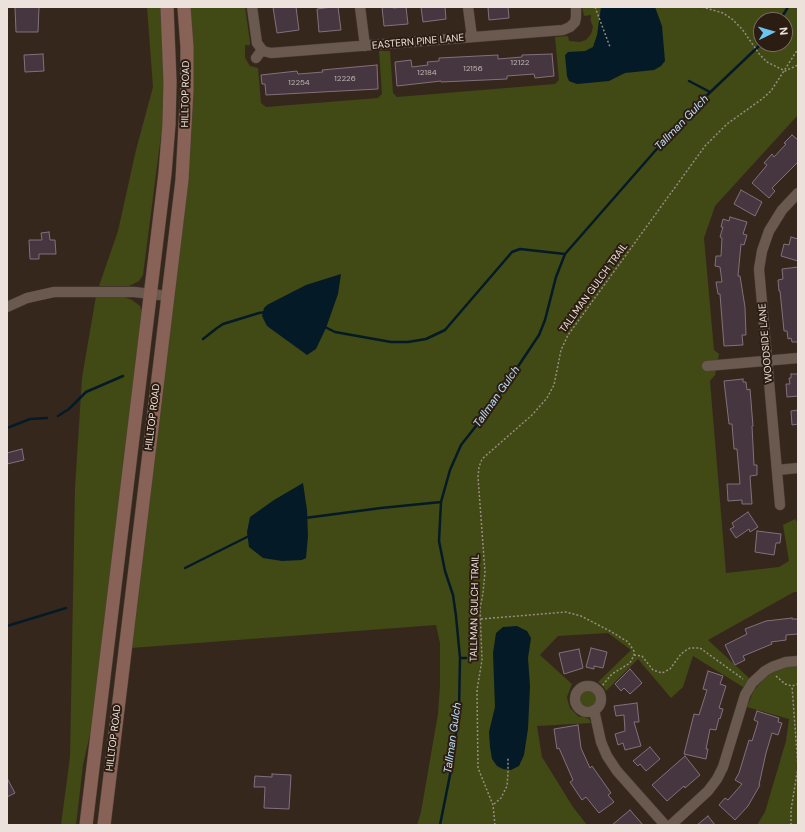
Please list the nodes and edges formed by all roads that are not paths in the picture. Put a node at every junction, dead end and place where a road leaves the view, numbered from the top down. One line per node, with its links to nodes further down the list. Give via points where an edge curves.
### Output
1 (167, 7): 10 (main road, HILLTOP ROAD, via 170,70 168,142)
2 (184, 7): 11 (main road, HILLTOP ROAD, via 187,76 185,150)
3 (252, 7): 8 (street, EASTERN PINE LANE, via 259,54)
4 (360, 7): 8 (street)
5 (468, 7): 7 (street)
6 (576, 7): 7 (street, EASTERN PINE LANE, via 577,27)
7 (472, 37): 8 (street, EASTERN PINE LANE)
8 (365, 46)
9 (798, 193): 14 (street, WOODSIDE LANE, via 775,221 761,256 760,276)
10 (151, 294): 11 (street); 12 (street, via 54,292 33,296); 21 (main road, HILLTOP ROAD)
11 (168, 296): 22 (main road, HILLTOP ROAD)
12 (7, 307)
13 (798, 358): 14 (street)
14 (767, 360): 15 (street); 17 (street, WOODSIDE LANE)
15 (707, 366)
16 (798, 468): 17 (street)
17 (777, 470): 18 (street, WOODSIDE LANE)
18 (780, 505)
19 (798, 661): 24 (street, via 772,667 752,683 745,695 717,779 708,791)
20 (594, 710): 23 (street, via 607,756)
21 (86, 825)
22 (104, 825)
23 (665, 825)
24 (671, 825)

